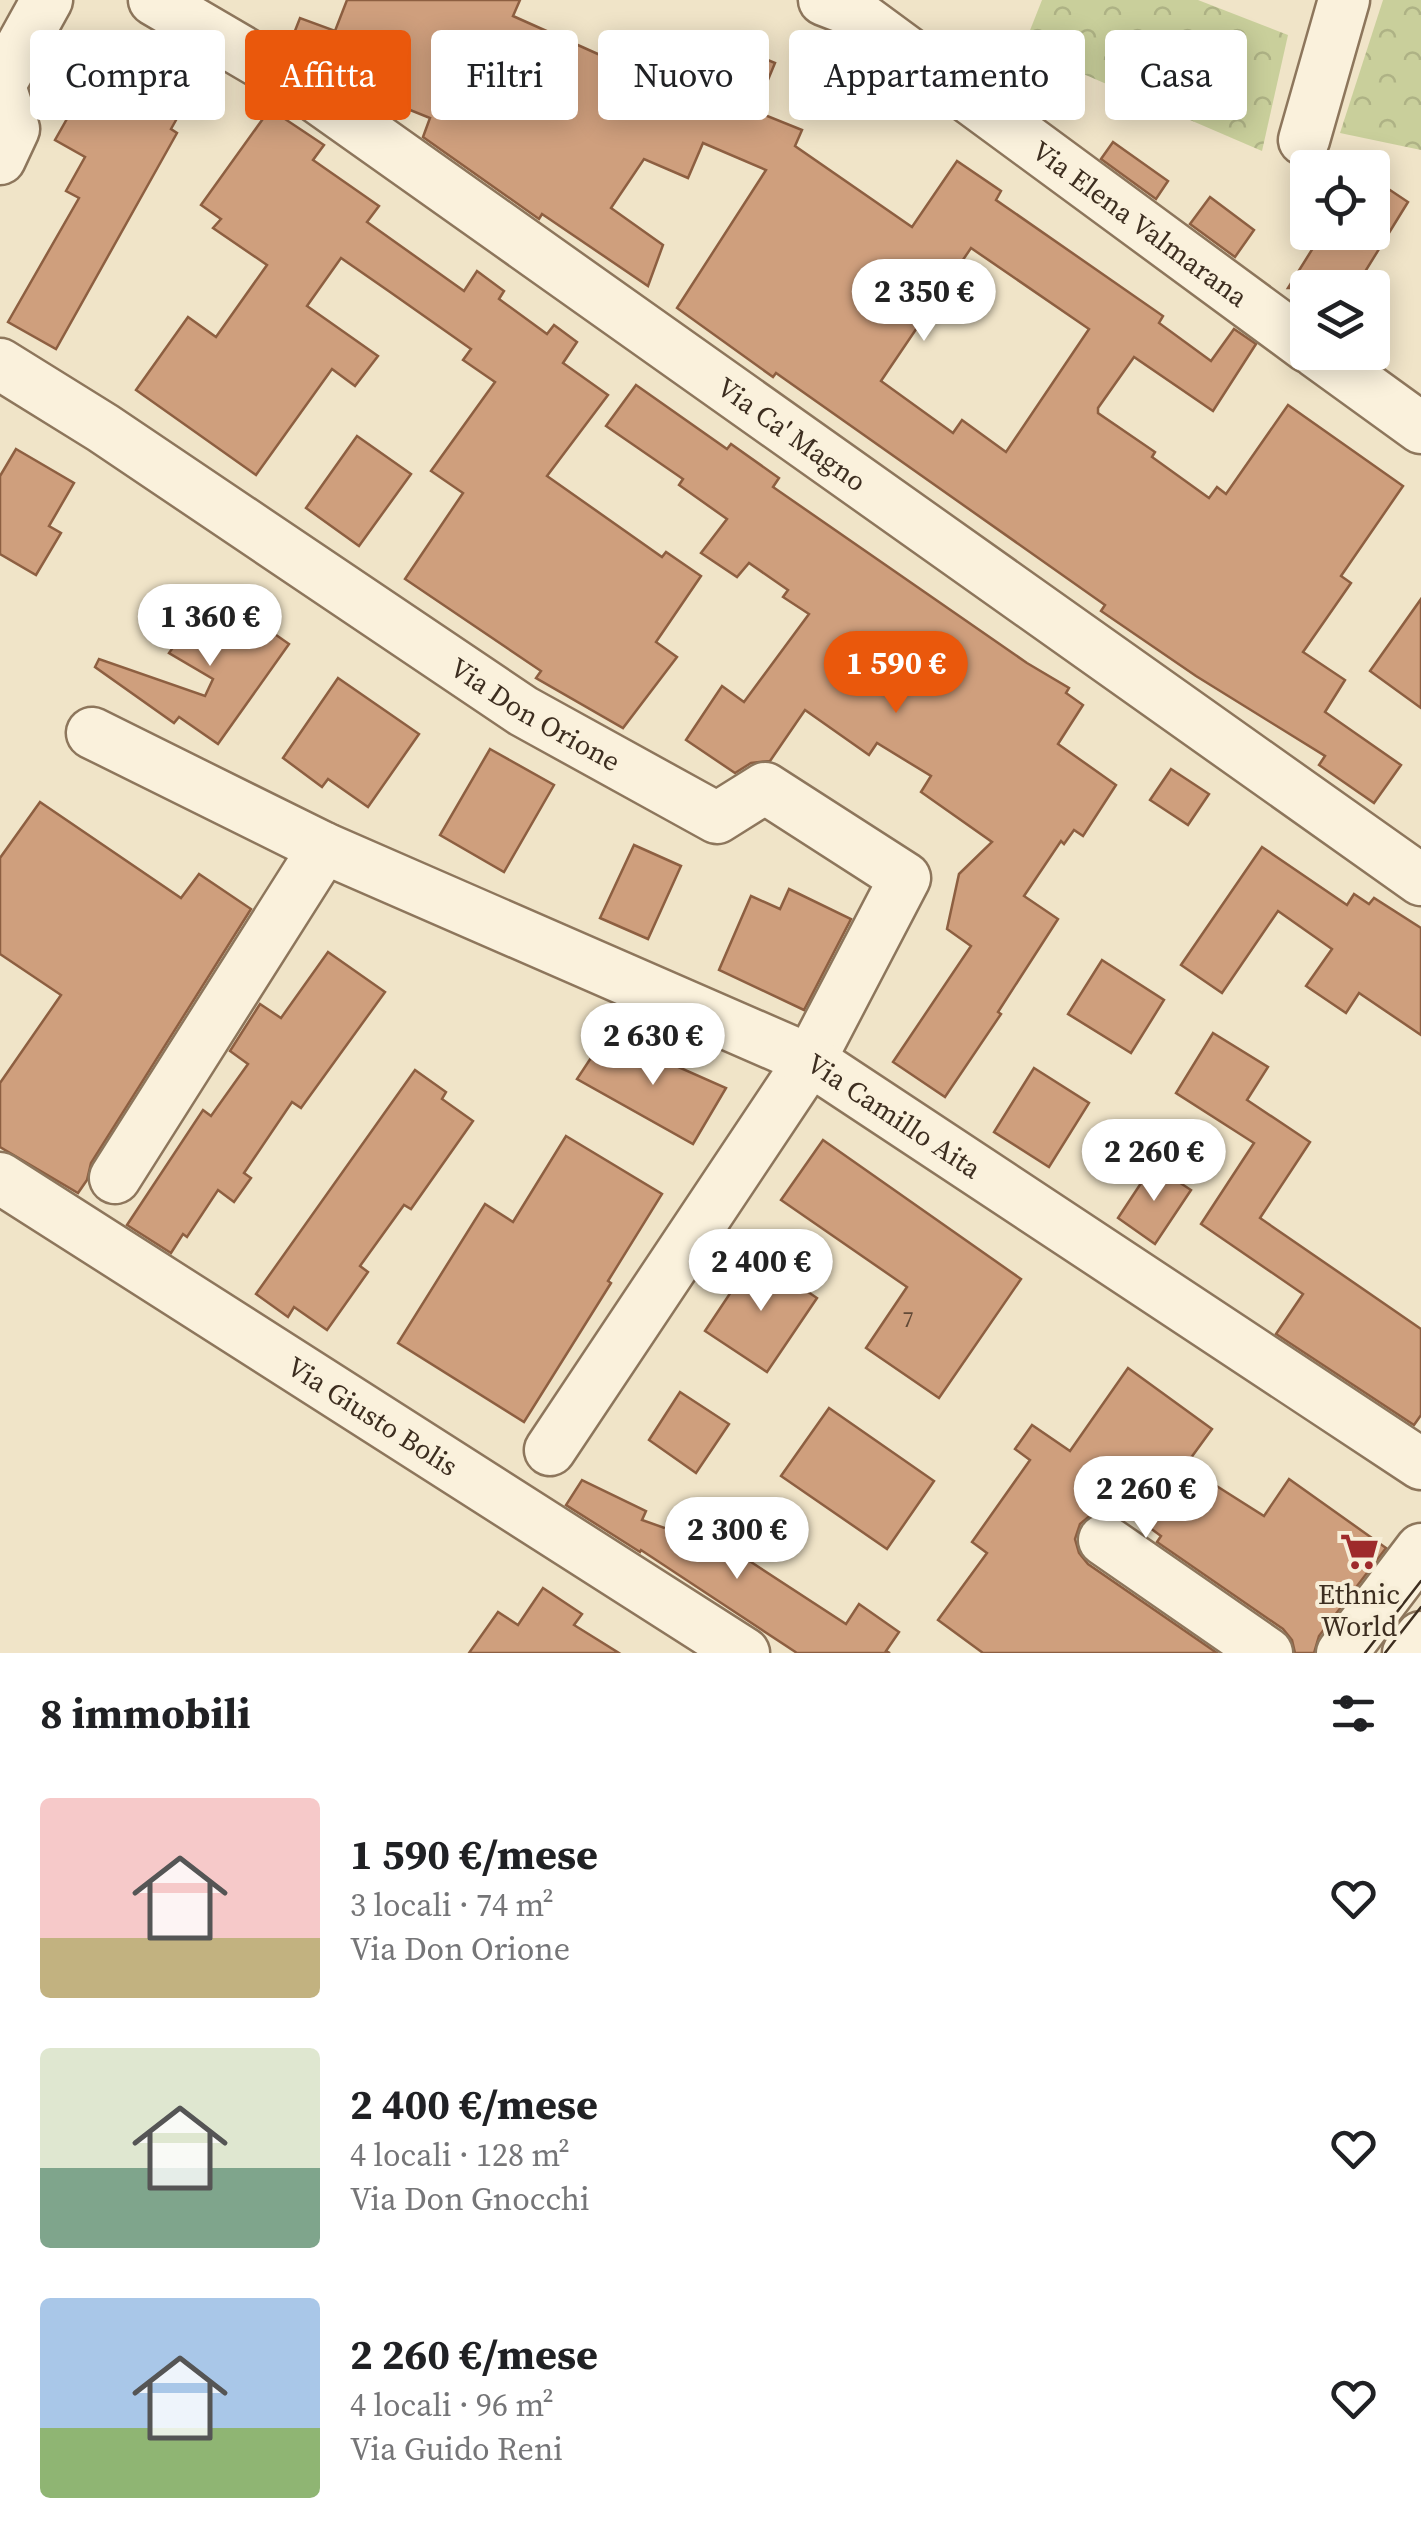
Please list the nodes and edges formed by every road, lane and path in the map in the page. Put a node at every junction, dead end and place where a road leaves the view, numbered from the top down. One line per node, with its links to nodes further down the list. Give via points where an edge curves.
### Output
1 (48, 0): 5 (street)
2 (154, 0): 14 (street, Via Ca' Magno, via 300,86)
3 (1344, 0): 6 (street)
4 (843, 3): 8 (street, Via Elena Valmarana)
5 (0, 86): 7 (street, via 14,129)
6 (1304, 140)
7 (0, 159)
8 (1290, 333)
9 (0, 364): 15 (street, Via Don Orione, via 523,712 718,818 764,788 905,878)
10 (1341, 370): 11 (street)
11 (1421, 428)
12 (92, 734): 13 (street, Via Camillo Aita)
13 (324, 848): 15 (street, Via Camillo Aita); 17 (street)
14 (1421, 880)
15 (810, 1060): 18 (street); 19 (street, Via Camillo Aita)
16 (0, 1178): 23 (street, Via Giusto Bolis)
17 (115, 1178)
18 (550, 1450)
19 (1421, 1464)
20 (1104, 1540): 24 (street)
21 (1421, 1549): 25 (street)
22 (1421, 1636): 26 (street)
23 (744, 1653)
24 (1267, 1653)
25 (1342, 1653)
26 (1408, 1653)

